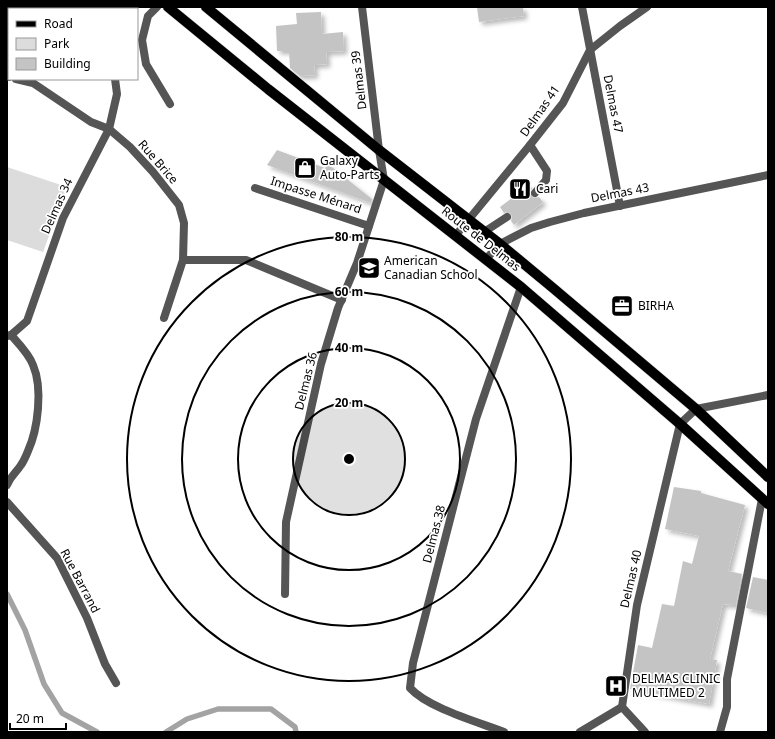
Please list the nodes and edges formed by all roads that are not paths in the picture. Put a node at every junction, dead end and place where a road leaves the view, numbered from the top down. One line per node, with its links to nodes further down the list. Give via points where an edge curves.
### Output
1 (157, 7): 10 (street, via 148,16 142,40 146,64)
2 (168, 7): 15 (main road, Route de Delmas)
3 (206, 7): 13 (main road, Route de Delmas)
4 (362, 7): 13 (street, Delmas 39)
5 (582, 7): 7 (street, Delmas 47)
6 (647, 7): 7 (street, Delmas 41)
7 (590, 50): 12 (street, Delmas 41, via 563,103); 18 (street, Delmas 47)
8 (20, 80): 11 (street, Rue Brice, via 33,83 91,122)
9 (115, 80): 11 (street, Delmas 34, via 117,94)
10 (170, 104)
11 (109, 129): 26 (street, Rue Brice, via 153,172 178,206 184,223); 30 (street, Delmas 34, via 63,218 27,321)
12 (530, 145): 17 (street, via 547,171 546,180); 20 (street, Delmas 41)
13 (379, 150): 15 (street, Delmas 39); 20 (main road, Route de Delmas)
14 (768, 175): 18 (street, Delmas 43)
15 (384, 180): 21 (street, Delmas 36); 23 (main road, Route de Delmas)
16 (255, 188): 21 (street, Impasse Ménard)
17 (535, 193)
18 (620, 206): 24 (street, Delmas 43, via 531,228)
19 (507, 217): 22 (street)
20 (468, 220): 22 (main road, Route de Delmas); 23 (street, Delmas 41)
21 (369, 226): 28 (street, Delmas 36)
22 (484, 232): 24 (main road, Route de Delmas)
23 (456, 235): 25 (main road, Route de Delmas)
24 (500, 244): 25 (street, Delmas 43); 32 (main road, Route de Delmas)
25 (486, 259): 27 (main road, Route de Delmas)
26 (183, 260): 28 (street, via 246,260); 29 (street, Rue Brice)
27 (521, 287): 33 (main road, Route de Delmas); 41 (street, Delmas 38, via 476,418 413,663 410,688 416,695 450,712)
28 (342, 300): 38 (street, Delmas 36, via 321,364 286,522)
29 (164, 318)
30 (9, 336): 35 (street, via 20,345 33,364 38,388 38,408 29,450)
31 (768, 395): 32 (street)
32 (696, 409): 33 (street); 34 (main road, Route de Delmas)
33 (680, 424): 37 (main road, Route de Delmas); 40 (street, Delmas 40, via 637,605)
34 (768, 477)
35 (7, 485)
36 (7, 502): 39 (street, Rue Barrand, via 56,558)
37 (765, 502): 44 (street, via 727,679 727,707)
38 (285, 594)
39 (116, 683)
40 (622, 707): 42 (street); 43 (street)
41 (504, 732)
42 (580, 732)
43 (645, 732)
44 (720, 732)

